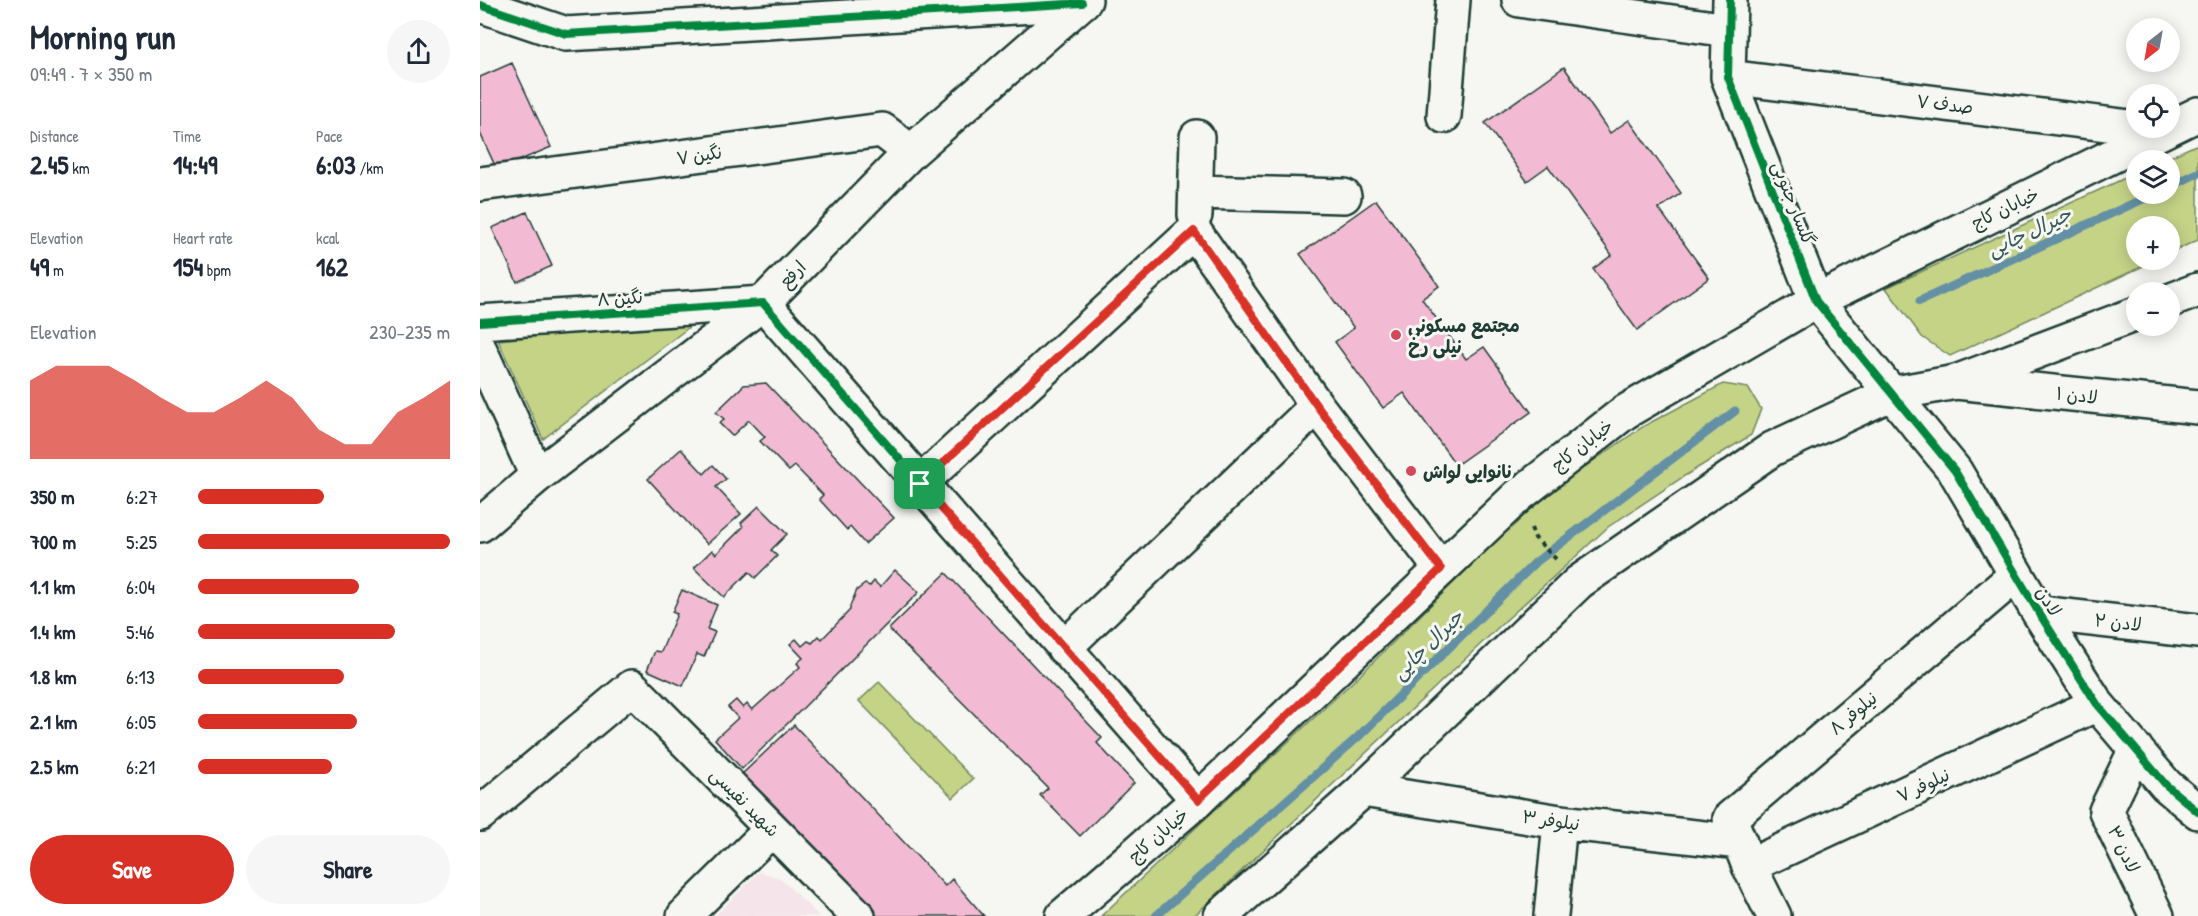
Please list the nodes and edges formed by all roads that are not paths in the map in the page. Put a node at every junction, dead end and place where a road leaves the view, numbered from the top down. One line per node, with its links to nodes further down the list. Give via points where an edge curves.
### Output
1 (1453, 0): 8 (street)
2 (1518, 0): 5 (street)
3 (1083, 2): 4 (street, via 566,34); 13 (street, ارفع)
4 (480, 4)
5 (1729, 15): 6 (street, گلسار جنوبی)
6 (1728, 77): 10 (street, صدف ۷); 20 (street, گلسار جنوبی)
7 (2198, 114): 9 (street, خیابان کاج)
8 (1444, 116)
9 (2180, 122)
10 (2126, 127)
11 (1197, 137): 15 (street)
12 (2148, 138): 20 (street, خیابان کاج)
13 (911, 152): 14 (street, نگین ۷, via 882,130); 21 (street, ارفع)
14 (480, 184)
15 (1196, 192): 16 (street); 17 (street)
16 (1344, 196)
17 (1194, 231): 27 (street); 30 (street)
18 (2198, 290): 19 (street)
19 (2180, 297)
20 (1816, 301): 26 (street, گلسار جنوبی); 32 (street, خیابان کاج, via 1625,412 1518,496)
21 (762, 303): 23 (street, نگین ۸); 29 (street, ارفع); 30 (street)
22 (2126, 318): 25 (street)
23 (480, 322)
24 (480, 350): 29 (street)
25 (1956, 382): 26 (street); 28 (street, لادن ۱)
26 (1890, 394): 33 (street, لادن, via 1954,471); 39 (street, via 1772,449 1579,582)
27 (1317, 406): 32 (street); 36 (street)
28 (2198, 407)
29 (537, 476): 31 (street, ارفع)
30 (920, 484): 36 (street)
31 (480, 525)
32 (1441, 569): 40 (street, خیابان کاج)
33 (2016, 575): 34 (street, لادن); 45 (street, نیلوفر ۸, via 1730,818)
34 (2038, 613): 35 (street, لادن ۲); 37 (street, لادن)
35 (2198, 631)
36 (1064, 648): 40 (street)
37 (2097, 704): 38 (street, لادن); 45 (street, نیلوفر ۷)
38 (2136, 749): 41 (street, لادن, via 2166,785); 46 (street, لادن ۳, via 2106,811)
39 (1364, 790): 43 (street, نیلوفر ۳); 50 (street)
40 (1198, 800): 49 (street, خیابان کاج)
41 (2198, 812)
42 (480, 814): 44 (street, شهید نفیسی, via 632,687)
43 (1560, 822): 45 (street, نیلوفر ۳); 51 (street)
44 (772, 829): 47 (street); 48 (street, شهید نفیسی)
45 (1744, 854): 52 (street)
46 (2146, 913)
47 (684, 916)
48 (858, 916)
49 (1063, 916)
50 (1221, 916)
51 (1551, 916)
52 (1774, 916)

